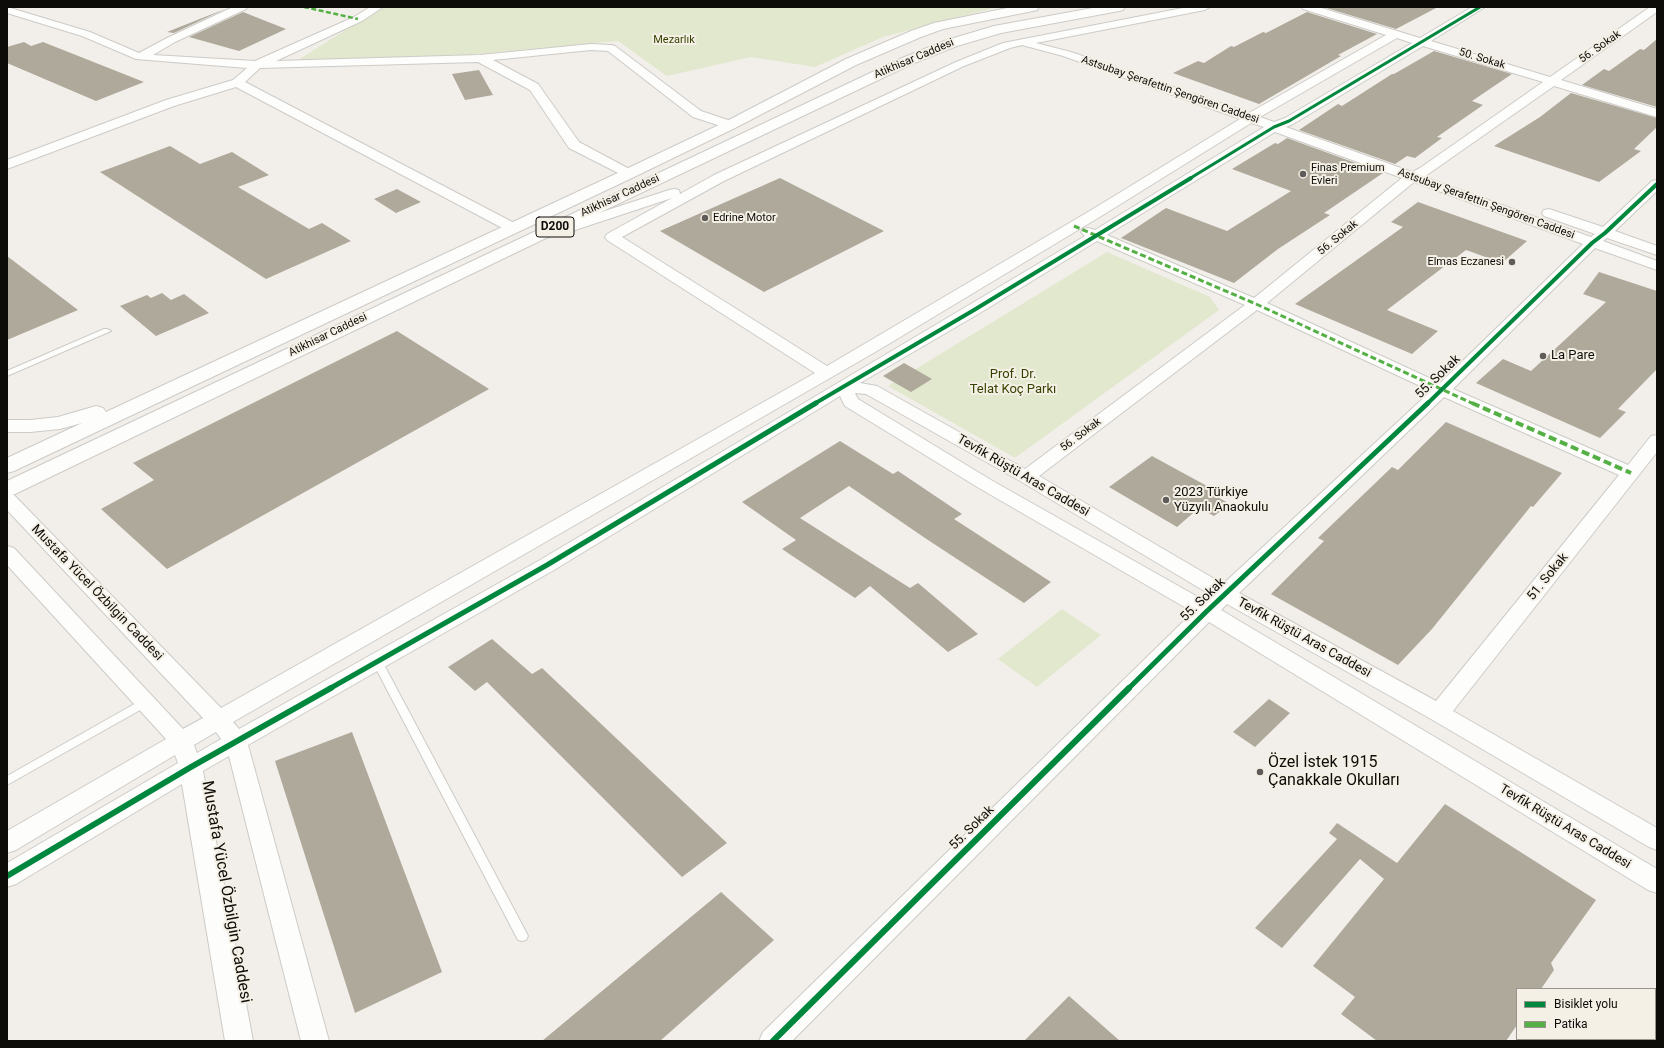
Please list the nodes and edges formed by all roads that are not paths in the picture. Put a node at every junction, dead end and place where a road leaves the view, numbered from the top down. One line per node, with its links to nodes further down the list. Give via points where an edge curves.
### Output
1 (242, 7): 14 (street)
2 (378, 7): 16 (street, via 358,19)
3 (1033, 7): 23 (highway, Atikhisar Caddesi / D200, via 939,26 916,34 851,62)
4 (1119, 7): 33 (highway, Atikhisar Caddesi / D200, via 999,29 929,52)
5 (1204, 7): 10 (street)
6 (1307, 7): 11 (street, 50. Sokak)
7 (1480, 7): 12 (street)
8 (1657, 7): 17 (street, 56. Sokak)
9 (7, 10): 14 (street, via 86,34)
10 (1085, 29): 13 (street); 21 (street, Astsubay Şerafettin Şengören Caddesi, via 1075,37 1076,42 1083,47)
11 (1397, 33): 12 (street, 50. Sokak); 21 (street)
12 (1422, 41): 17 (street, 50. Sokak); 22 (street)
13 (1019, 42): 21 (street, Astsubay Şerafettin Şengören Caddesi, via 1067,54); 29 (street, via 960,64)
14 (140, 57): 16 (street)
15 (480, 58): 16 (street); 23 (street, via 591,46 611,48 697,114); 27 (street, via 534,87 574,145)
16 (257, 65): 18 (street)
17 (1552, 80): 20 (street, 50. Sokak); 28 (street, 56. Sokak)
18 (237, 83): 19 (street); 32 (street)
19 (219, 89): 25 (street, via 170,102); 26 (street, via 179,109)
20 (1657, 113)
21 (1256, 115): 22 (street, Astsubay Şerafettin Şengören Caddesi); 24 (street, Astsubay Şerafettin Şengören Caddesi); 31 (street)
22 (1288, 121): 24 (street); 28 (street, Astsubay Şerafettin Şengören Caddesi)
23 (730, 125): 27 (highway, Atikhisar Caddesi / D200)
24 (1274, 127): 28 (street, Astsubay Şerafettin Şengören Caddesi); 34 (street)
25 (7, 165)
26 (7, 174)
27 (628, 174): 32 (highway, Atikhisar Caddesi / D200)
28 (1418, 174): 35 (street, Astsubay Şerafettin Şengören Caddesi); 38 (street, 56. Sokak)
29 (719, 178): 33 (street, via 569,228); 41 (street, via 612,237)
30 (1657, 184): 35 (street, 55. Sokak)
31 (1074, 226): 34 (street); 41 (street)
32 (513, 228): 40 (highway, Atikhisar Caddesi / D200)
33 (538, 235): 50 (highway, Atikhisar Caddesi / D200)
34 (1097, 236): 38 (street); 43 (street)
35 (1599, 238): 36 (street, Astsubay Şerafettin Şengören Caddesi); 37 (street, Astsubay Şerafettin Şengören Caddesi); 44 (street, 55. Sokak)
36 (1657, 251)
37 (1657, 266)
38 (1256, 304): 44 (street); 49 (street, 56. Sokak)
39 (107, 331): 42 (lane)
40 (239, 357): 45 (highway, via 95,412 60,422); 47 (highway, Atikhisar Caddesi / D200)
41 (827, 373): 58 (street)
42 (7, 374)
43 (844, 386): 49 (street, Tevfik Rüştü Aras Caddesi, via 871,390); 54 (street, Tevfik Rüştü Aras Caddesi, via 851,402 985,484); 55 (street, via 547,564)
44 (1442, 390): 48 (street); 53 (street, 55. Sokak)
45 (7, 426)
46 (1657, 440): 48 (street, 51. Sokak)
47 (7, 466)
48 (1631, 473): 57 (street, 51. Sokak)
49 (1026, 477): 53 (street, Tevfik Rüştü Aras Caddesi)
50 (7, 489)
51 (7, 499): 58 (street, Mustafa Yücel Özbilgin Caddesi)
52 (7, 552): 56 (street, Mustafa Yücel Özbilgin Caddesi)
53 (1225, 594): 54 (street, 55. Sokak); 57 (street, Tevfik Rüştü Aras Caddesi)
54 (1207, 610): 66 (street, Tevfik Rüştü Aras Caddesi); 70 (street, 55. Sokak)
55 (377, 661): 60 (street); 67 (lane)
56 (146, 702): 59 (street, Mustafa Yücel Özbilgin Caddesi); 62 (lane)
57 (1439, 713): 63 (street, Tevfik Rüştü Aras Caddesi)
58 (218, 720): 59 (street); 60 (street, Mustafa Yücel Özbilgin Caddesi)
59 (181, 741): 61 (street, Mustafa Yücel Özbilgin Caddesi); 64 (street)
60 (236, 741): 61 (street); 69 (street, Mustafa Yücel Özbilgin Caddesi)
61 (191, 767): 65 (street); 68 (street, Mustafa Yücel Özbilgin Caddesi)
62 (7, 781)
63 (1657, 840)
64 (7, 843)
65 (7, 876)
66 (1657, 882)
67 (522, 936)
68 (239, 1041)
69 (315, 1041)
70 (773, 1041)

